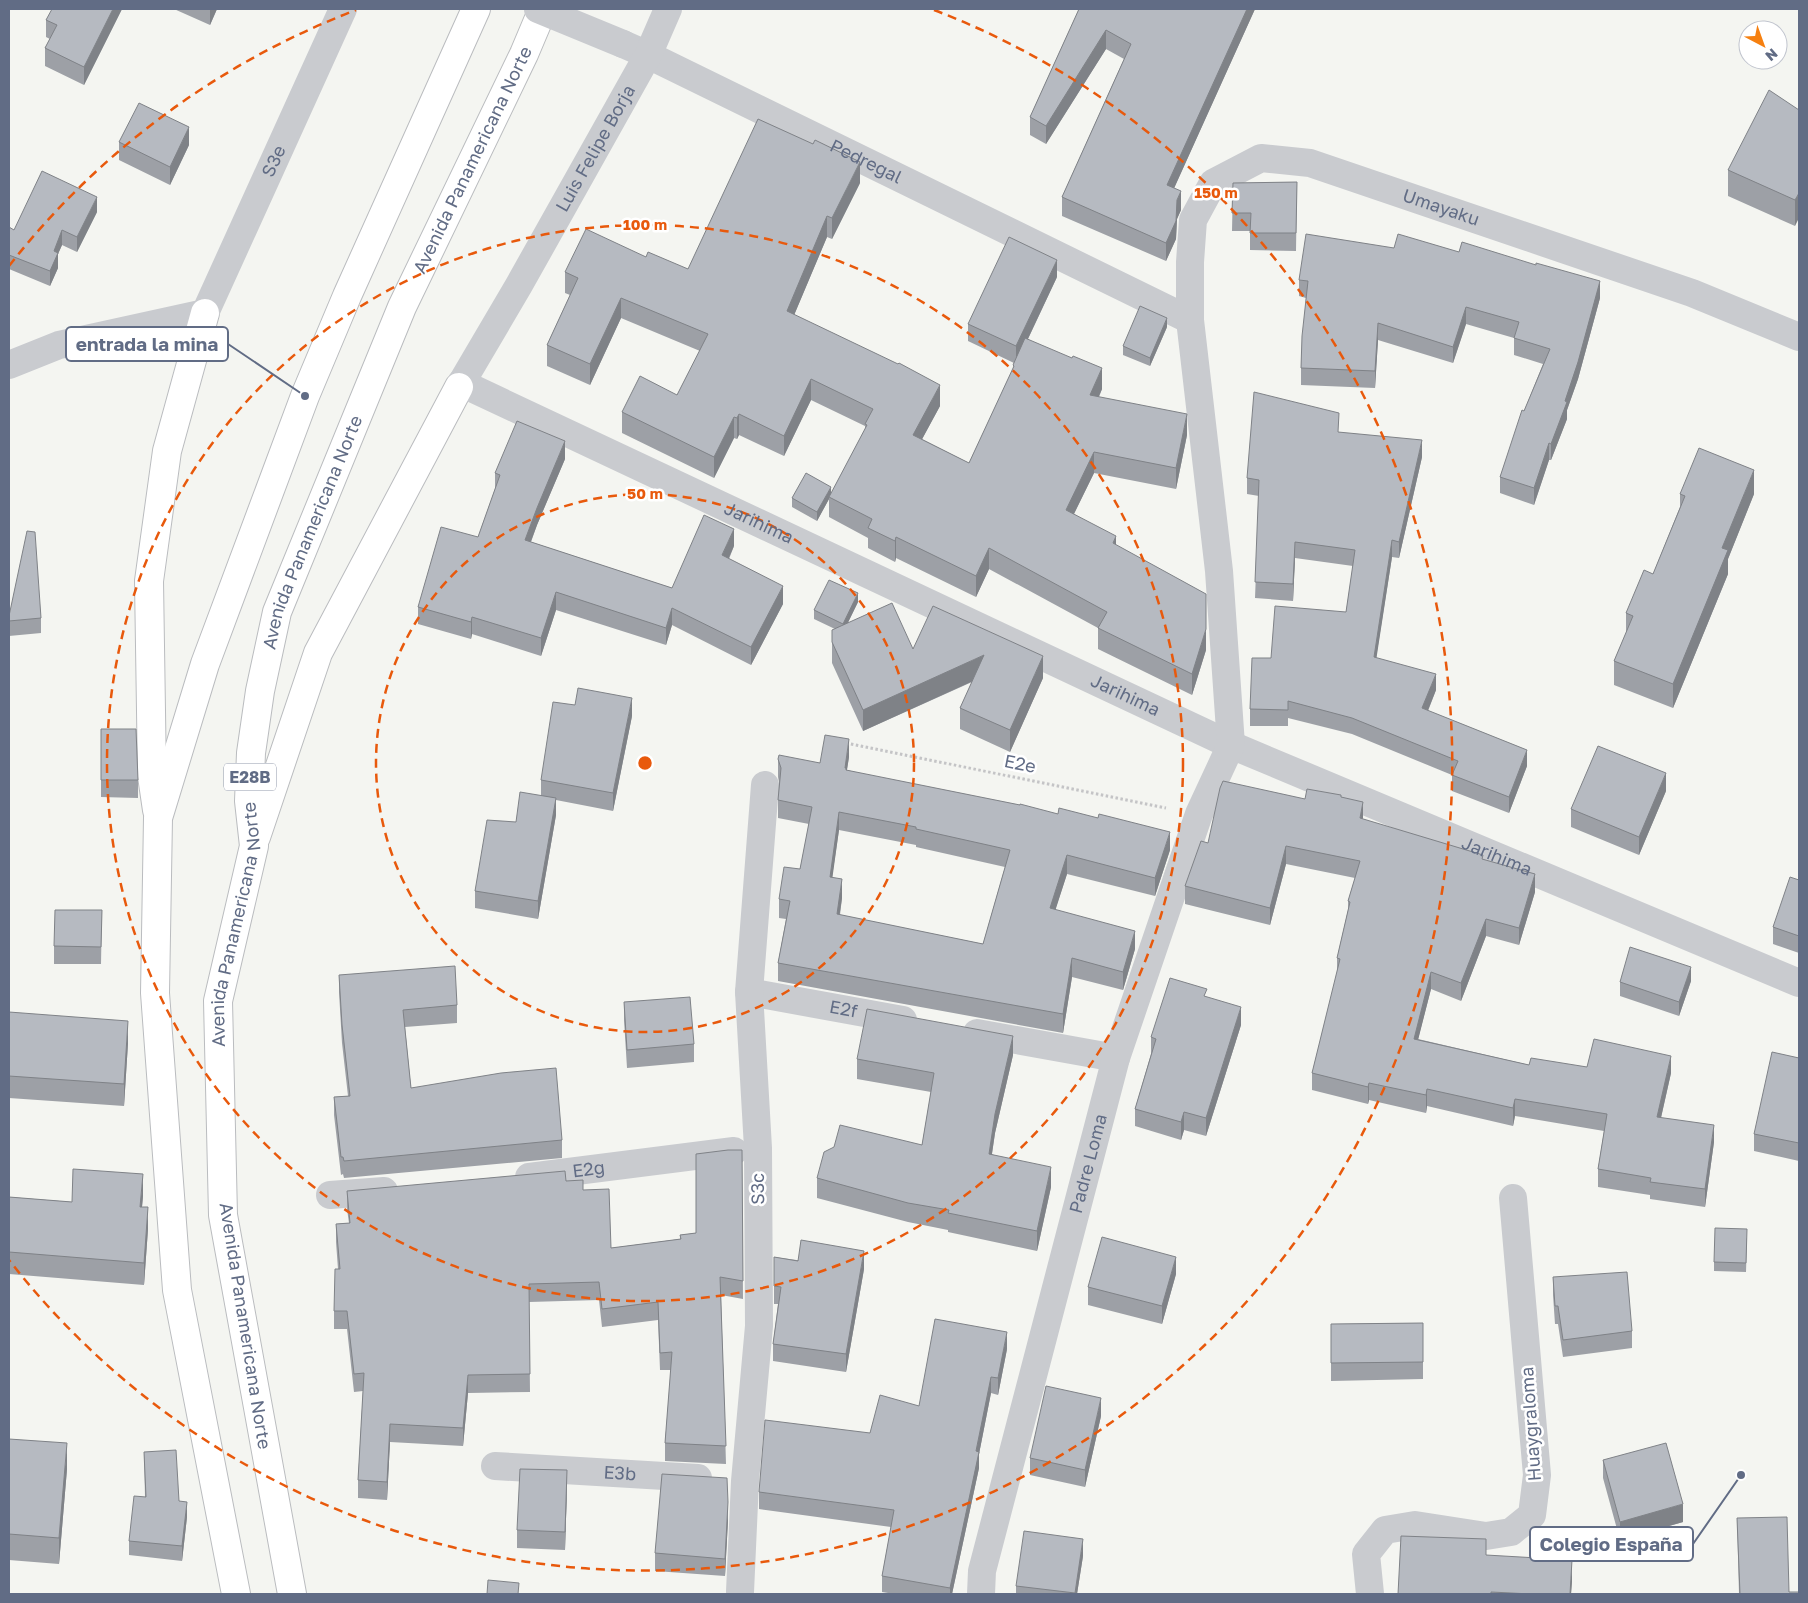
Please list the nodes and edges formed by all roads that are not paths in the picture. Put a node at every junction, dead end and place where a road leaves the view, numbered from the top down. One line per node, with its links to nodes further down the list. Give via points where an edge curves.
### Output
1 (343, 9): 7 (street, S3e)
2 (476, 9): 14 (highway, via 305,396 205,664)
3 (538, 9): 6 (street, Pedregal, bridge)
4 (543, 9): 15 (highway, Avenida Panamericana Norte / E28B, via 402,308 277,612 251,754 249,801)
5 (668, 9): 6 (street, Luis Felipe Borja)
6 (648, 55): 8 (street, Pedregal); 11 (street, Luis Felipe Borja)
7 (204, 313): 10 (street, via 59,345); 14 (highway, via 167,451 149,581 152,776)
8 (1190, 320): 9 (street, Umayaku, via 1194,220 1214,183 1262,158 1319,167 1692,293); 12 (street, Umayaku, via 1218,571)
9 (1799, 338)
10 (9, 365)
11 (460, 385): 12 (street, Jarihima); 15 (highway, via 318,653)
12 (1231, 745): 16 (street, Jarihima); 20 (street, Padre Loma, via 1198,814)
13 (765, 785): 17 (street, S3c)
14 (158, 818): 29 (highway, via 155,993 177,1290)
15 (254, 846): 30 (highway, Avenida Panamericana Norte / E28B, via 218,1001 223,1215)
16 (1799, 983)
17 (749, 992): 18 (street, E2f); 21 (street, S3c)
18 (923, 1023)
19 (952, 1028): 20 (street)
20 (1116, 1058): 31 (street, Padre Loma, via 982,1570)
21 (758, 1148): 22 (street, E2g); 27 (street, S3c, via 759,1326)
22 (504, 1180)
23 (408, 1188): 24 (street)
24 (330, 1195)
25 (1512, 1198): 32 (street, Huaygraloma, via 1537,1476 1532,1515 1511,1532 1486,1536 1415,1525 1385,1530 1366,1554)
26 (495, 1466): 27 (street, E3b)
27 (745, 1481): 28 (street, S3c)
28 (740, 1592)
29 (236, 1594)
30 (292, 1594)
31 (981, 1594)
32 (1370, 1594)

